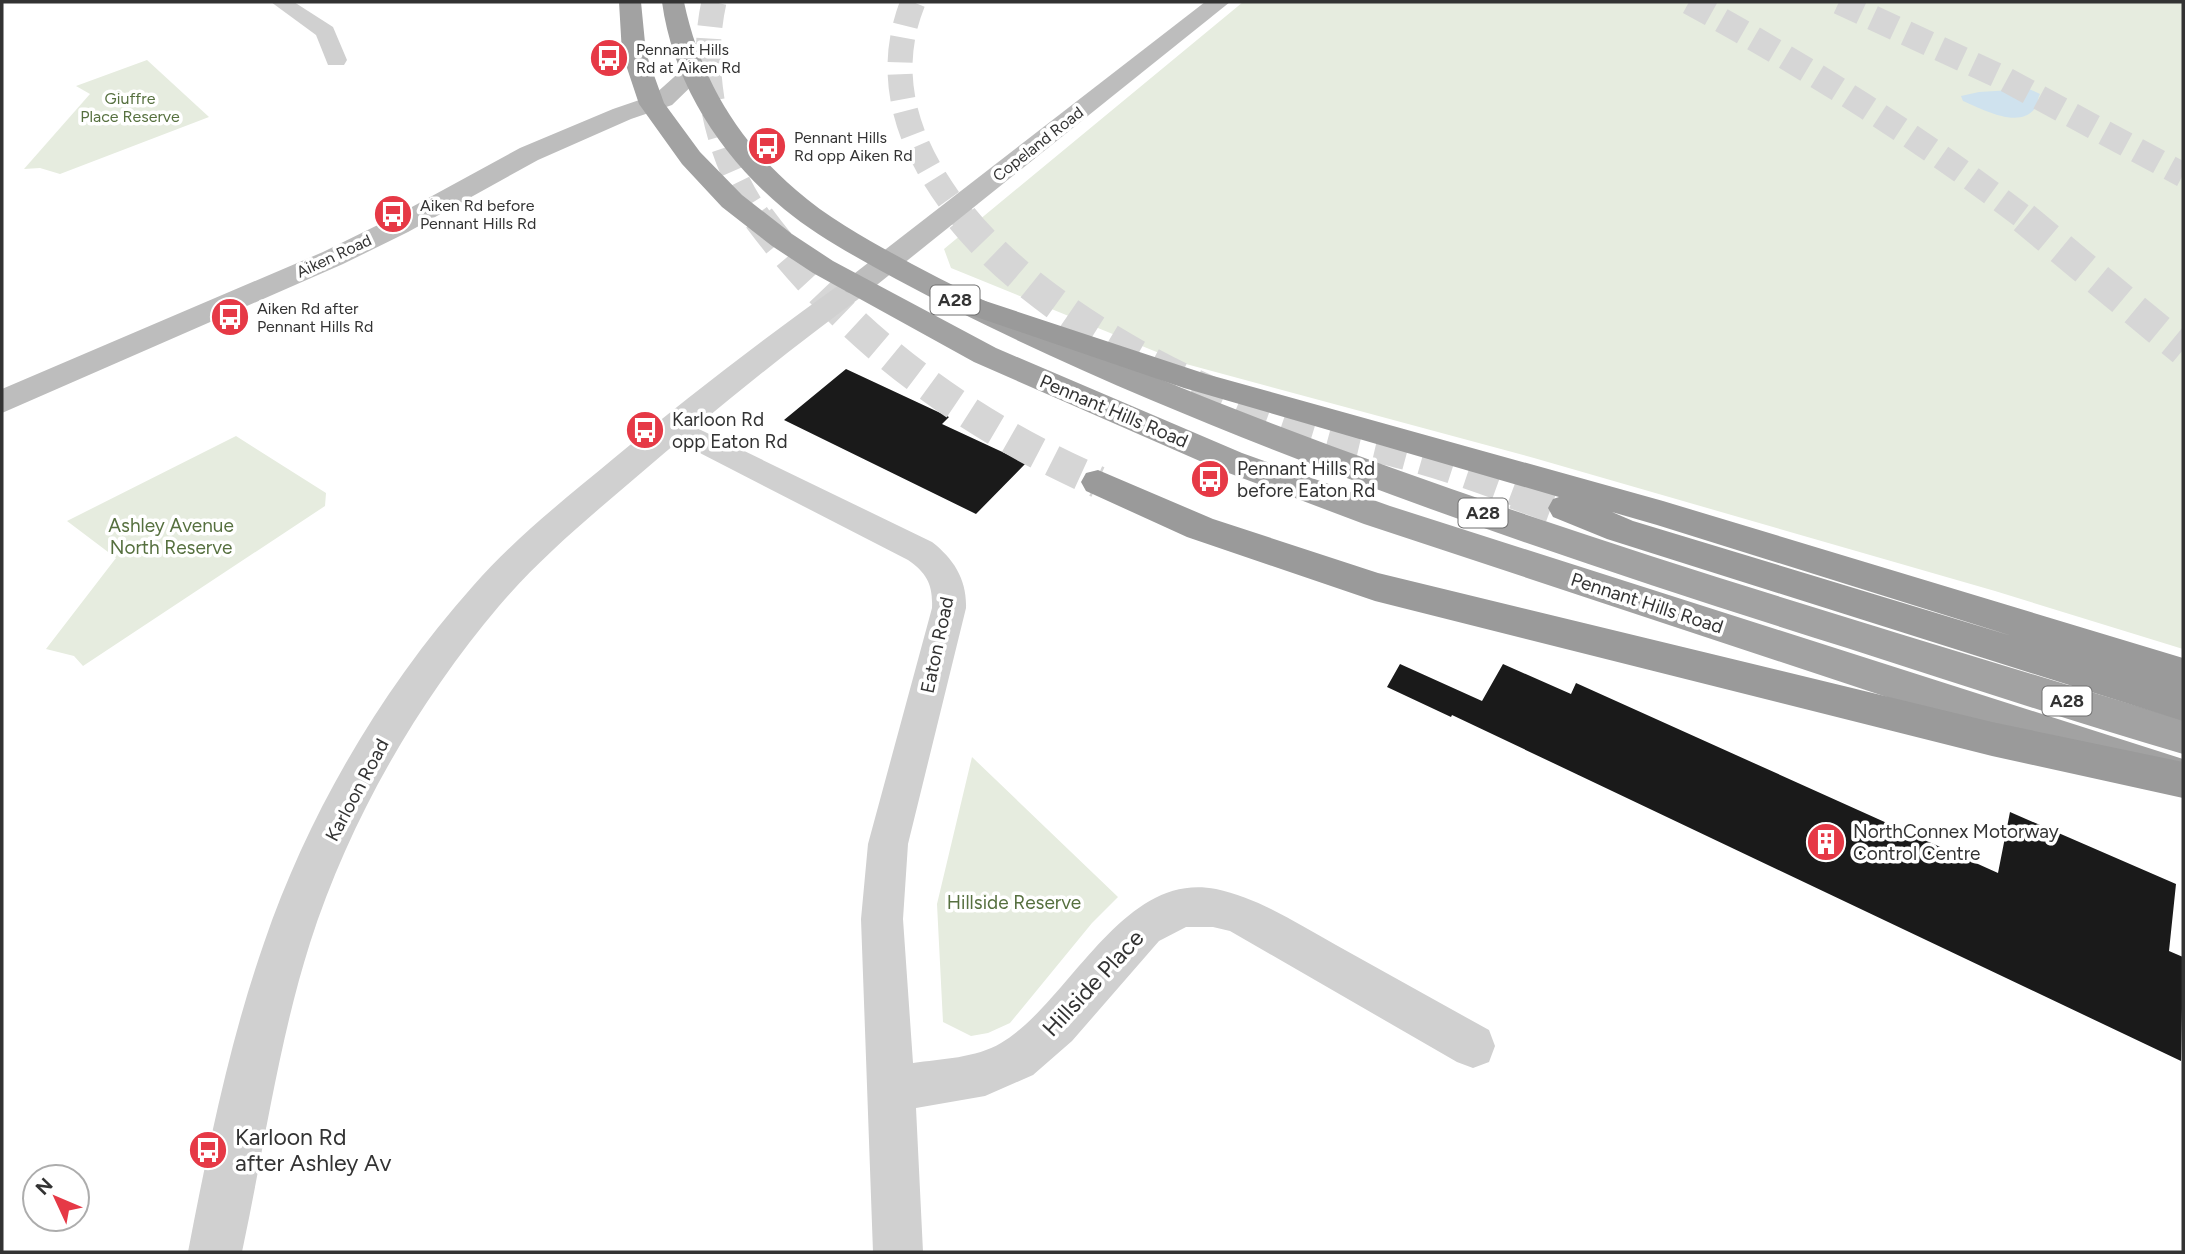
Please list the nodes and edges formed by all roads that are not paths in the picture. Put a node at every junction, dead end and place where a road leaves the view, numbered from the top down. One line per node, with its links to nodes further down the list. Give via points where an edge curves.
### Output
1 (281, 2): 5 (street, via 325,32)
2 (631, 2): 7 (highway, Pennant Hills Road / A28, via 634,53)
3 (673, 2): 6 (highway, Pennant Hills Road / A28)
4 (1219, 2): 8 (main road, Copeland Road)
5 (336, 60)
6 (692, 74): 7 (main road, Aiken Road, via 676,91); 8 (highway, Pennant Hills Road / A28, via 734,143 785,195 834,232)
7 (652, 104): 9 (highway, Pennant Hills Road / A28, via 691,158 732,201 782,240); 11 (main road, Aiken Road, via 528,154 332,258)
8 (887, 262): 9 (main road, Copeland Road); 10 (highway, Pennant Hills Road / A28)
9 (857, 286): 12 (street); 18 (highway, Pennant Hills Road / A28, via 985,355 1242,466 1377,515)
10 (955, 300): 15 (highway, via 1208,385 1663,514); 17 (highway, Pennant Hills Road / A28, via 1201,410 1394,483 1683,581)
11 (2, 402)
12 (674, 427): 20 (street, Eaton Road, via 920,551 942,569 948,582 949,608 888,844 882,919); 21 (street, Karloon Road, via 574,510 488,594 400,712 354,787 302,902 278,976)
13 (1098, 482): 18 (highway, via 1200,528 1375,587 1992,739)
14 (1566, 508): 16 (highway, via 1620,530)
15 (2183, 674)
16 (2183, 705)
17 (2183, 737)
18 (2183, 779)
19 (1473, 1046): 20 (street, Hillside Place, via 1257,923 1224,908 1198,905 1144,927 1049,1032 1017,1058 980,1073)
20 (892, 1089): 22 (street, Eaton Road)
21 (215, 1252)
22 (898, 1252)

